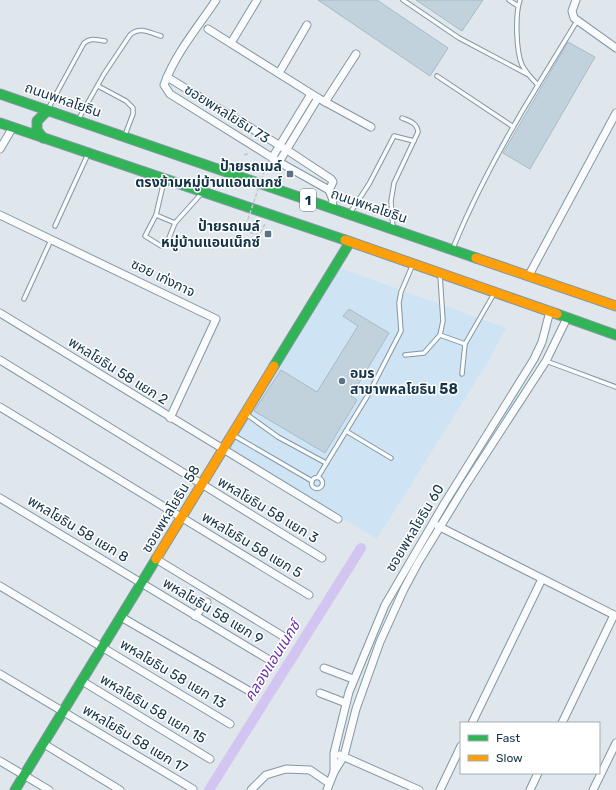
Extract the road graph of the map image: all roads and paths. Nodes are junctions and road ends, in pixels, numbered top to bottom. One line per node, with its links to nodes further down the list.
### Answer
1 (216, 0): 19 (street)
2 (257, 0): 13 (street)
3 (403, 0): 17 (lane)
4 (509, 0): 7 (lane)
5 (520, 0): 7 (lane)
6 (576, 0): 8 (street)
7 (518, 6): 17 (lane)
8 (577, 21): 14 (street); 20 (lane)
9 (307, 25): 16 (street)
10 (208, 29): 13 (street)
11 (161, 36): 21 (lane)
12 (105, 41): 26 (lane)
13 (231, 43): 16 (street)
14 (616, 48)
15 (356, 54): 25 (street)
16 (279, 73): 23 (street)
17 (528, 75): 20 (lane)
18 (438, 76): 31 (lane)
19 (167, 77): 37 (street); 41 (street, ซอยพหลโยธิน 73)
20 (538, 85): 31 (lane)
21 (98, 86): 29 (lane); 34 (lane)
22 (0, 94): 26 (main road, ถนนพหลโยธิน / 1)
23 (311, 94): 24 (street); 37 (street)
24 (318, 98): 25 (street); 39 (street)
25 (325, 102): 33 (street)
26 (48, 110): 29 (main road, ถนนพหลโยธิน / 1); 35 (main road)
27 (616, 113): 59 (street)
28 (402, 118): 36 (lane)
29 (78, 120): 34 (main road, ถนนพหลโยธิน / 1)
30 (0, 123): 32 (main road, 1)
31 (512, 126): 56 (lane)
32 (13, 127): 35 (main road, 1); 38 (street)
33 (371, 127)
34 (125, 136): 46 (main road, ถนนพหลโยธิน / 1)
35 (43, 138): 40 (main road, 1)
36 (414, 140): 47 (lane); 53 (lane)
37 (280, 145): 39 (street); 41 (street)
38 (0, 149)
39 (287, 150): 42 (street); 44 (street)
40 (88, 153): 43 (main road, 1); 52 (lane)
41 (271, 157): 42 (street, ซอยพหลโยธิน 73); 50 (path, bridge)
42 (279, 162): 44 (street, ซอยพหลโยธิน 73)
43 (165, 179): 45 (main road, 1); 49 (lane)
44 (329, 190): 46 (street)
45 (202, 193): 50 (main road, 1); 51 (lane)
46 (332, 208): 47 (main road, ถนนพหลโยธิน / 1)
47 (349, 213): 53 (main road, ถนนพหลโยธิน / 1)
48 (0, 215): 54 (street, ซอย เก่งกาจ)
49 (156, 215): 51 (lane); 51 (lane)
50 (269, 215): 55 (main road, 1)
51 (176, 223)
52 (55, 226)
53 (394, 229): 56 (main road, ถนนพหลโยธิน / 1)
54 (51, 239): 61 (lane); 76 (street, ซอย เก่งกาจ)
55 (350, 242): 57 (main road, 1); 75 (main road, ซอยพหลโยธิน 58)
56 (452, 249): 59 (main road, ถนนพหลโยธิน / 1)
57 (413, 263): 58 (main road, 1); 77 (lane)
58 (440, 272): 60 (main road, 1); 67 (lane)
59 (529, 275): 62 (main road, ถนนพหลโยธิน / 1)
60 (495, 291): 63 (main road, 1); 68 (lane)
61 (24, 299)
62 (614, 303)
63 (550, 311): 65 (main road, 1); 86 (street, ซอยพหลโยธิน 60)
64 (0, 313): 76 (street, พหลโยธิน 58 แยก 2)
65 (567, 318): 66 (main road, 1); 71 (street, ซอยพหลโยธิน 60)
66 (616, 335)
67 (440, 336): 68 (lane); 69 (lane)
68 (465, 344): 72 (lane)
69 (405, 355)
70 (0, 360): 84 (street, พหลโยธิน 58 แยก 3)
71 (546, 361): 73 (lane); 87 (street, ซอยพหลโยธิน 60)
72 (462, 374)
73 (616, 387)
74 (0, 407): 88 (street, พหลโยธิน 58 แยก 5)
75 (246, 413): 78 (main road, ซอยพหลโยธิน 58); 81 (lane)
76 (170, 418): 79 (street, พหลโยธิน 58 แยก 2)
77 (346, 431): 80 (lane); 81 (lane)
78 (232, 435): 79 (main road, ซอยพหลโยธิน 58); 83 (lane)
79 (223, 450): 84 (main road, ซอยพหลโยธิน 58); 89 (street, พหลโยธิน 58 แยก 2)
80 (391, 458)
81 (326, 463): 82 (lane)
82 (318, 477): 83 (lane); 83 (lane)
83 (312, 481)
84 (202, 485): 88 (main road, ซอยพหลโยธิน 58); 92 (street, พหลโยธิน 58 แยก 3)
85 (0, 498): 95 (street, พหลโยธิน 58 แยก 8)
86 (444, 504): 87 (street); 90 (street, ซอยพหลโยธิน 60)
87 (451, 508): 91 (street, ซอยพหลโยธิน 60)
88 (182, 518): 93 (main road, ซอยพหลโยธิน 58); 97 (street, พหลโยธิน 58 แยก 5)
89 (338, 519)
90 (432, 523): 91 (street); 107 (street, ซอยพหลโยธิน 60)
91 (440, 527): 94 (street); 120 (street, ซอยพหลโยธิน 60)
92 (322, 558)
93 (156, 559): 95 (main road, ซอยพหลโยธิน 58); 102 (street)
94 (542, 579): 99 (street); 113 (street)
95 (142, 583): 100 (main road, ซอยพหลโยธิน 58); 101 (street, พหลโยธิน 58 แยก 9)
96 (0, 586): 103 (street, พหลโยธิน 58 แยก 13)
97 (309, 595)
98 (207, 602): 101 (street)
99 (615, 615): 114 (street)
100 (121, 616): 103 (main road, ซอยพหลโยธิน 58); 109 (street)
101 (195, 616): 104 (street, พหลโยธิน 58 แยก 9)
102 (286, 638)
103 (102, 648): 108 (main road, ซอยพหลโยธิน 58); 115 (street, พหลโยธิน 58 แยก 13)
104 (271, 661)
105 (324, 668): 107 (street)
106 (0, 674): 112 (street, พหลโยธิน 58 แยก 17)
107 (353, 678): 111 (street, ซอยพหลโยธิน 60)
108 (82, 681): 112 (main road, ซอยพหลโยธิน 58); 121 (street, พหลโยธิน 58 แยก 15)
109 (251, 692)
110 (320, 693): 111 (street)
111 (346, 703): 119 (street, ซอยพหลโยธิน 60)
112 (63, 712): 117 (main road, ซอยพหลโยธิน 58); 127 (street, พหลโยธิน 58 แยก 17)
113 (472, 722)
114 (562, 722)
115 (230, 724)
116 (616, 743): 135 (street)
117 (44, 744): 125 (main road, ซอยพหลโยธิน 58); 130 (street)
118 (460, 748): 133 (street)
119 (334, 753): 120 (street); 123 (street, ซอยพหลโยธิน 60)
120 (344, 756): 123 (street, ซอยพหลโยธิน 60); 132 (street)
121 (210, 759)
122 (0, 761): 125 (street)
123 (334, 772): 126 (street, ซอยพหลโยธิน 60)
124 (538, 774): 134 (street)
125 (24, 775): 128 (main road, ซอยพหลโยธิน 58); 129 (street)
126 (328, 786): 131 (street)
127 (193, 789)
128 (15, 790)
129 (49, 790)
130 (120, 790)
131 (251, 790)
132 (418, 790)
133 (440, 790)
134 (530, 790)
135 (593, 790)

